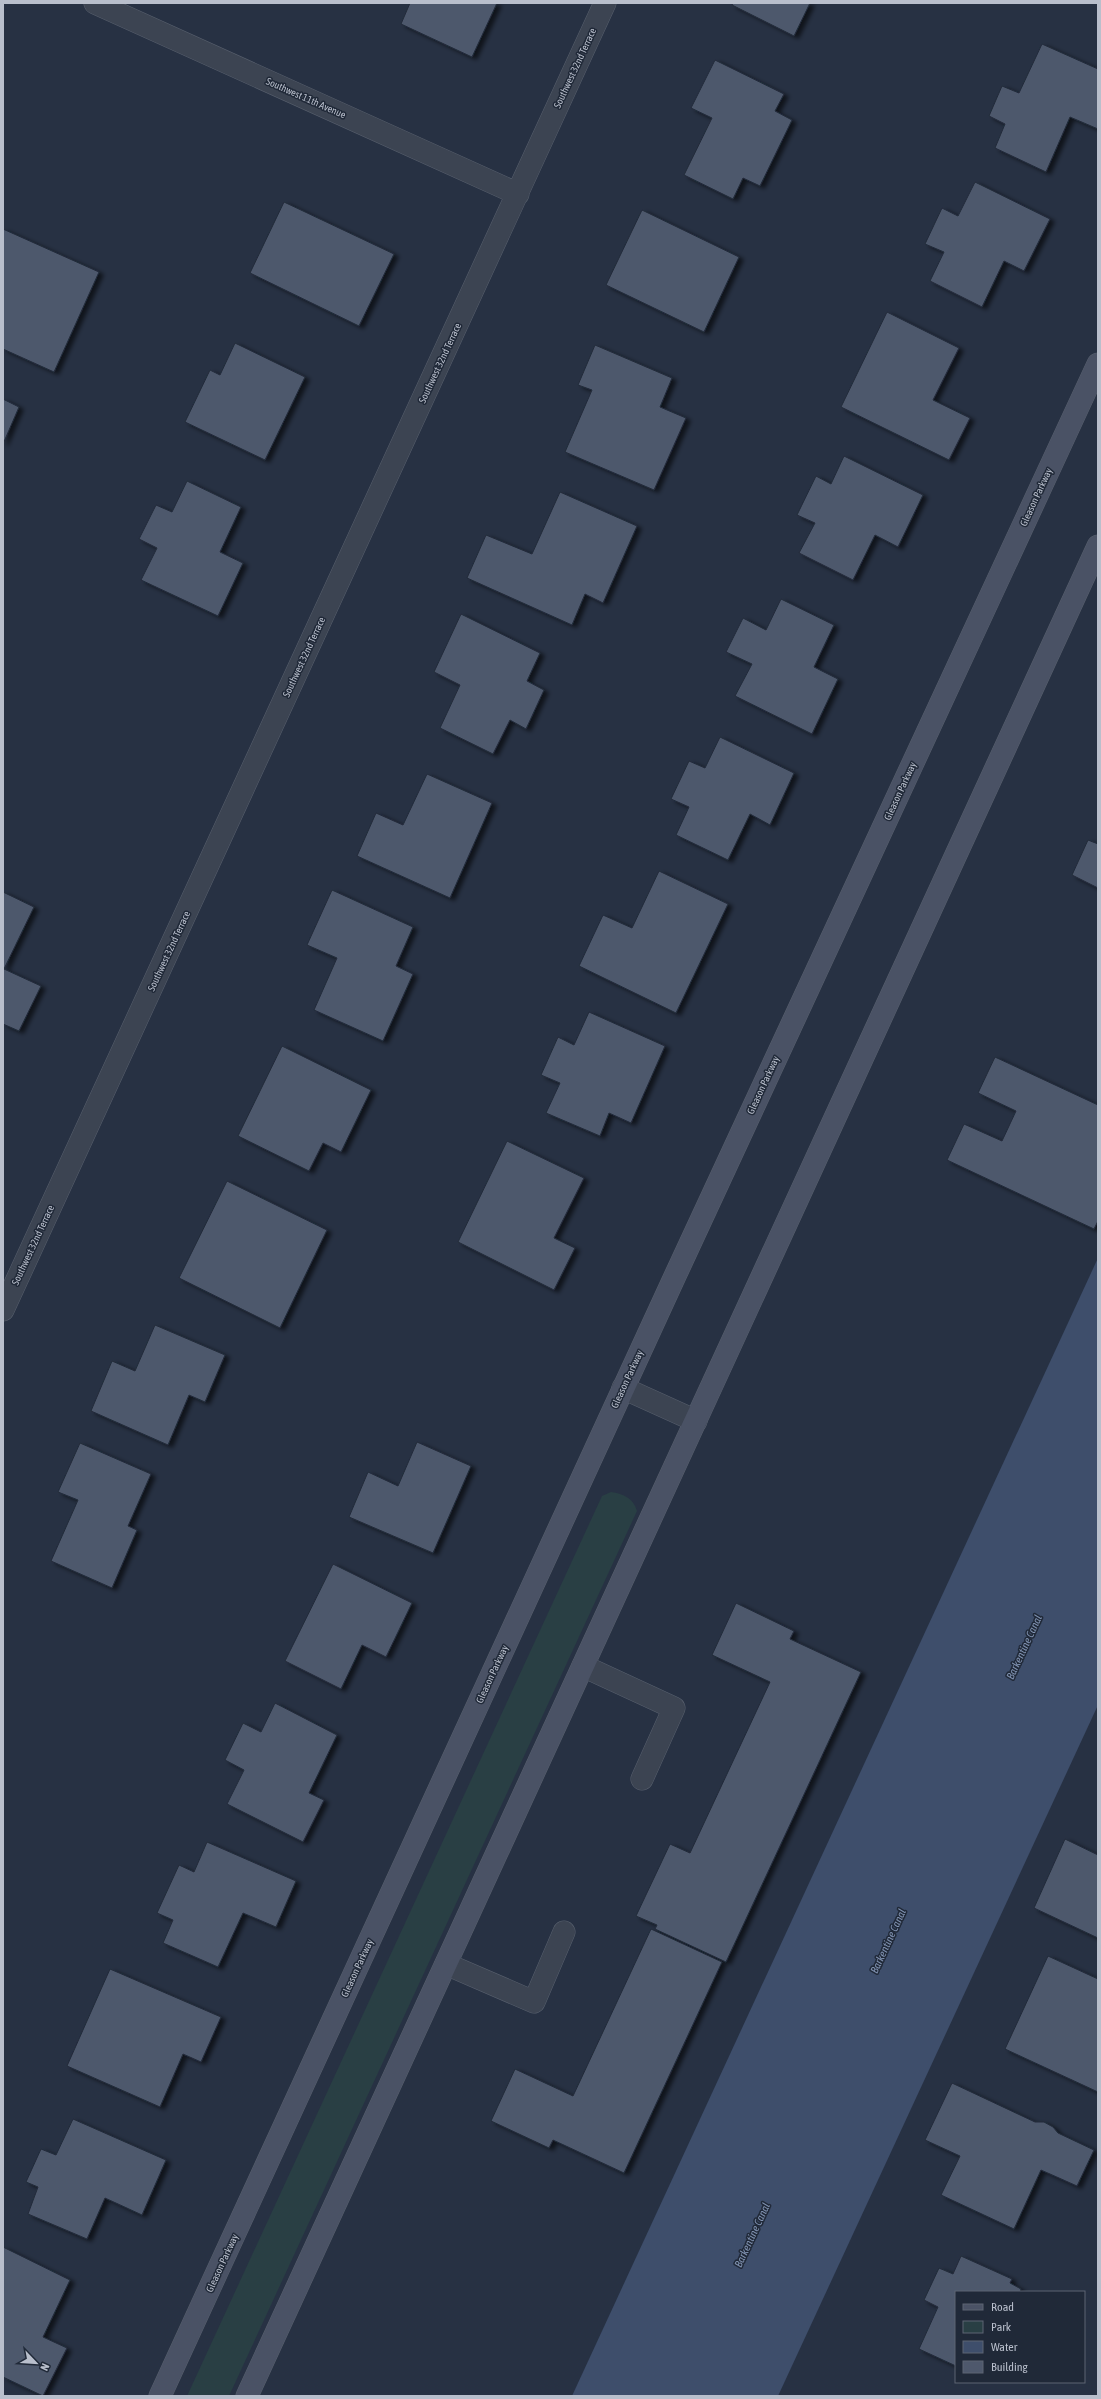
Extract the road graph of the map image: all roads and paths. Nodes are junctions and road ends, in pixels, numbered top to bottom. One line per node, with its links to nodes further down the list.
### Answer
1 (95, 3): 3 (street, Southwest 11th Avenue)
2 (605, 3): 3 (street, Southwest 32nd Terrace)
3 (518, 194): 6 (street, Southwest 32nd Terrace)
4 (1098, 364): 7 (main road, Gleason Parkway)
5 (1098, 546): 8 (main road)
6 (3, 1310)
7 (624, 1388): 8 (street); 13 (main road, Gleason Parkway)
8 (696, 1421): 9 (main road)
9 (583, 1666): 10 (street); 12 (main road)
10 (642, 1779)
11 (564, 1932): 12 (street)
12 (446, 1964): 14 (main road)
13 (160, 2396)
14 (247, 2396)

